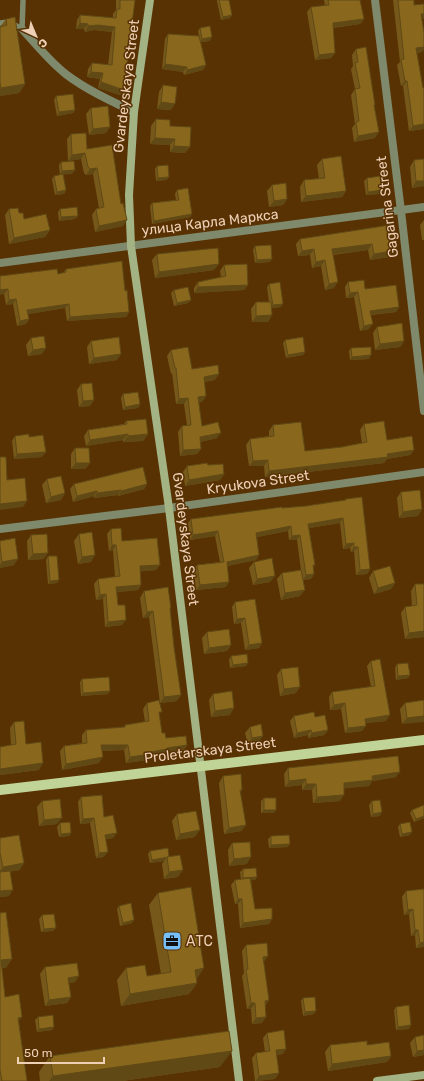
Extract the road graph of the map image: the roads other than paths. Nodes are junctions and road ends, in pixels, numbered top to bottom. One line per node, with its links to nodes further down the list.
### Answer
1 (150, 0): 6 (street, Gvardeyskaya Street)
2 (374, 0): 8 (street, Gagarina Street)
3 (23, 1): 5 (lane)
4 (0, 23): 5 (lane)
5 (22, 29): 6 (street)
6 (134, 112): 9 (street, Gvardeyskaya Street)
7 (424, 207): 8 (street, улица Карла Маркса)
8 (401, 211): 9 (street, улица Карла Маркса); 11 (street, Gagarina Street)
9 (131, 246): 10 (street, улица Карла Маркса); 13 (street, Gvardeyskaya Street)
10 (0, 262)
11 (424, 411)
12 (424, 472): 13 (street, Kryukova Street)
13 (169, 508): 14 (street, Kryukova Street); 16 (street, Gvardeyskaya Street)
14 (0, 529)
15 (424, 740): 16 (main road, Proletarskaya Street)
16 (201, 765): 17 (main road, Proletarskaya Street); 19 (street, Gvardeyskaya Street)
17 (0, 790)
18 (424, 1074): 20 (street)
19 (240, 1081)
20 (377, 1081)

